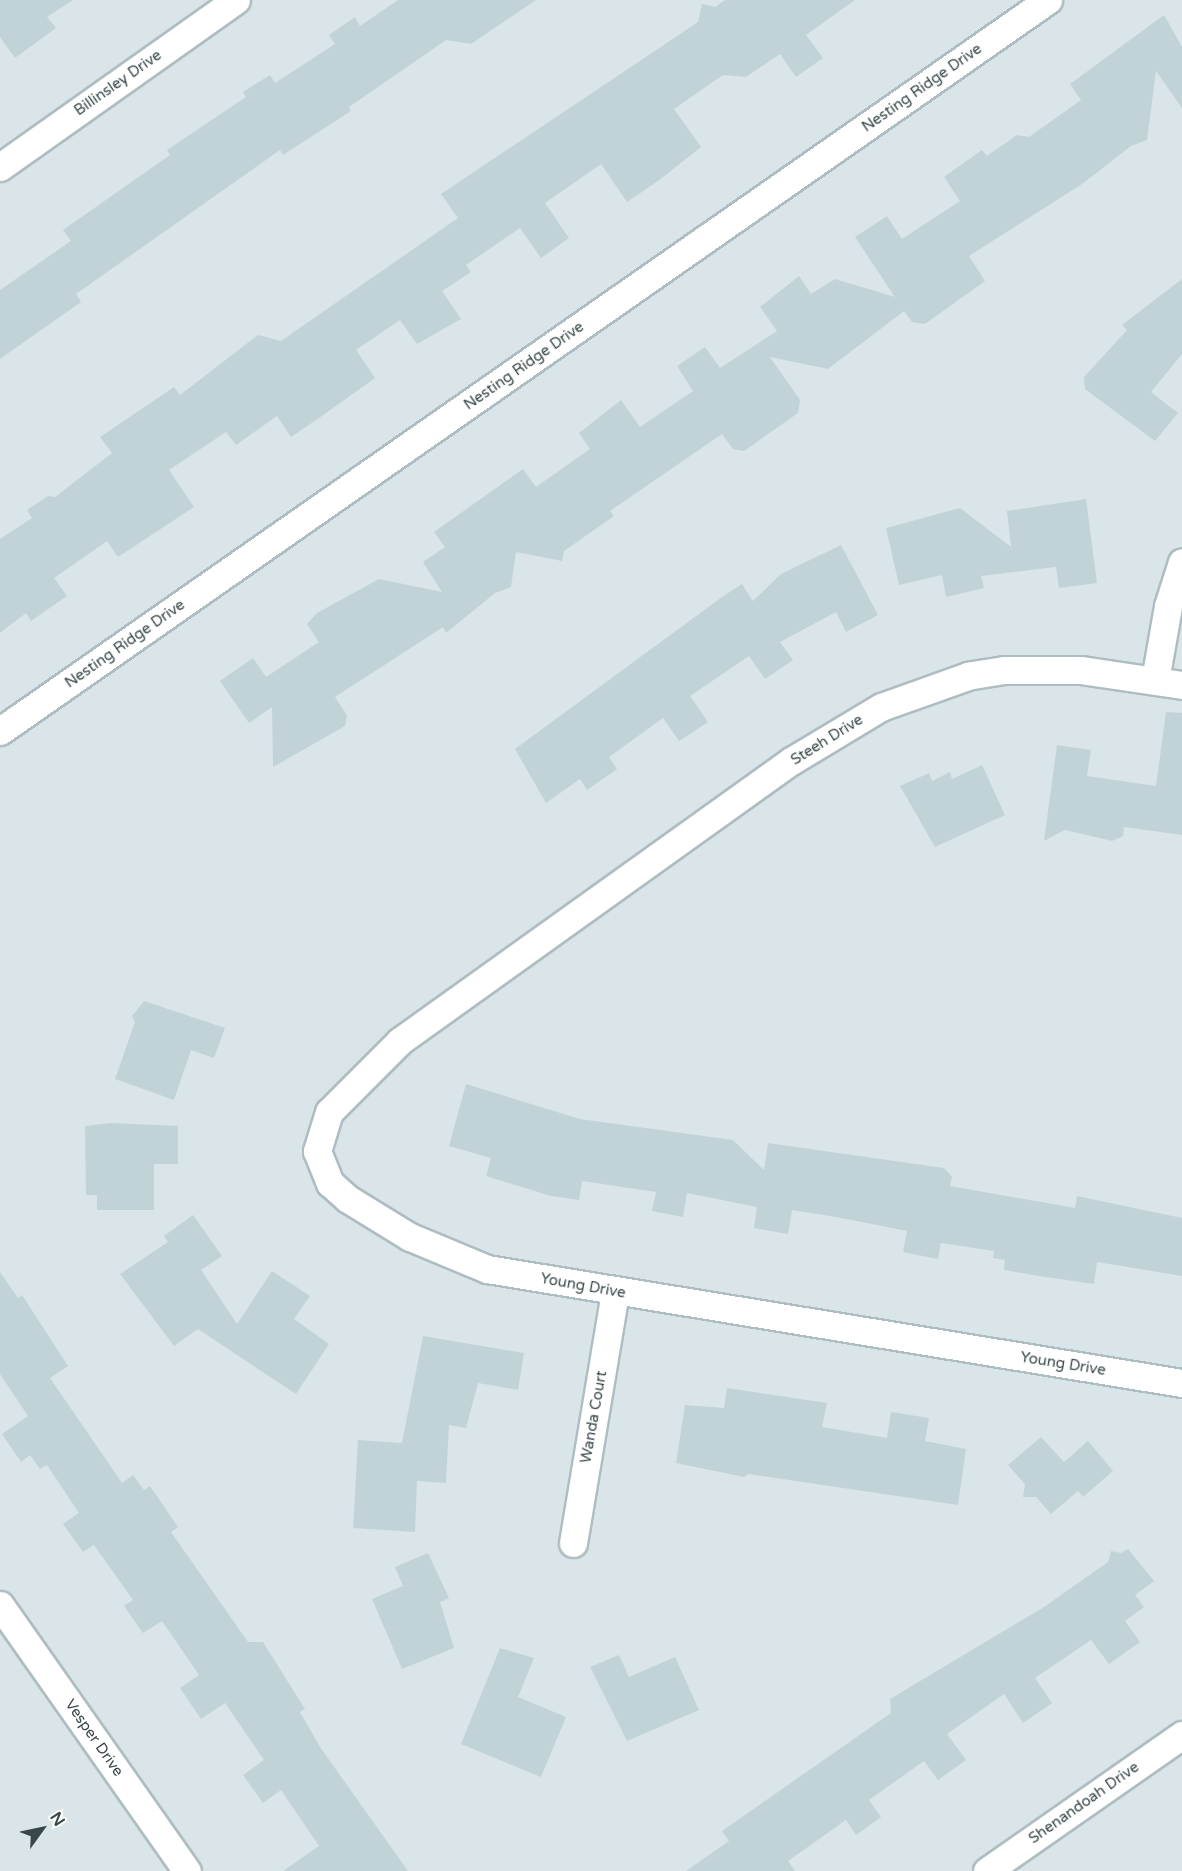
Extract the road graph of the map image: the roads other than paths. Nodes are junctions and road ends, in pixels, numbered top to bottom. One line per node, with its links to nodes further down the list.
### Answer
1 (236, 0): 3 (street, Billinsley Drive)
2 (1048, 0): 7 (street, Nesting Ridge Drive)
3 (0, 167)
4 (1182, 562): 5 (street)
5 (1155, 680): 6 (street, Steeh Drive); 8 (street, Steeh Drive)
6 (1182, 685)
7 (0, 731)
8 (521, 950): 9 (street, Young Drive)
9 (615, 1291): 10 (street, Young Drive); 11 (street, Wanda Court)
10 (1182, 1383)
11 (573, 1543)
12 (0, 1605): 14 (street, Vesper Drive)
13 (1182, 1735): 15 (street, Shenandoah Drive)
14 (187, 1871)
15 (987, 1871)

